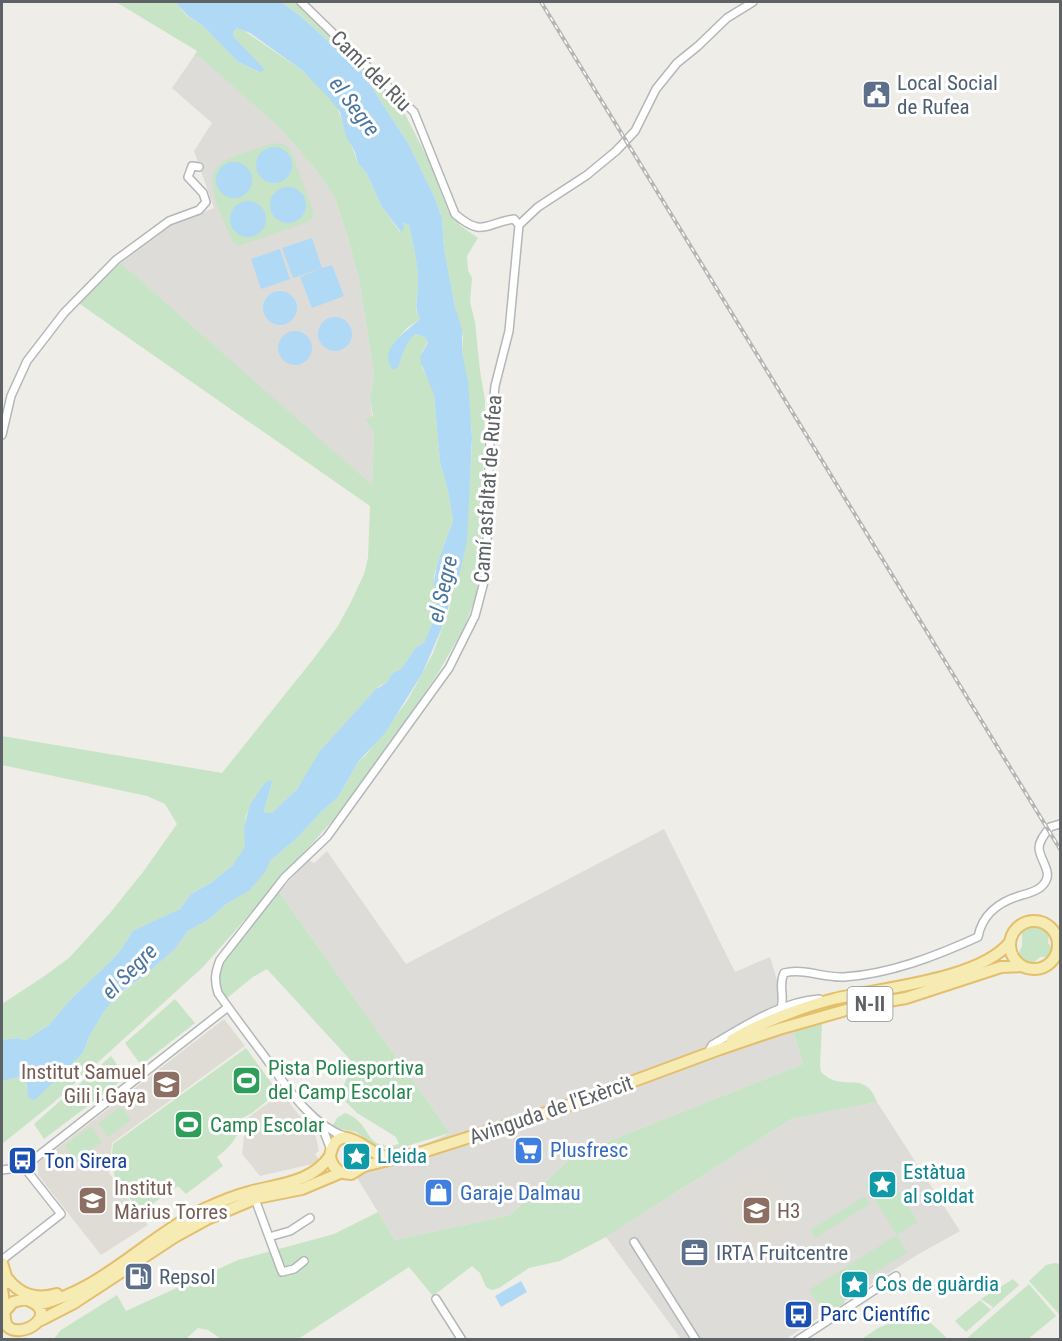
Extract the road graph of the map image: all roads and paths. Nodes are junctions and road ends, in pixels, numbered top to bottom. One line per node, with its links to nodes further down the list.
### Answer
1 (301, 2): 4 (street, Camí del Riu)
2 (753, 2): 4 (street)
3 (199, 167): 5 (street)
4 (519, 225): 15 (street, Camí asfaltat de Rufea)
5 (2, 435)
6 (1060, 824): 12 (street)
7 (1046, 924): 8 (main road, N-II); 9 (main road, N-II); 10 (main road, N-II)
8 (1060, 925)
9 (1010, 942): 11 (main road); 13 (main road, Avinguda de l'Exèrcit / N-II)
10 (1059, 944): 11 (main road, N-II)
11 (1022, 966): 17 (main road, Avinguda de l'Exèrcit / N-II)
12 (782, 992): 14 (street); 16 (street)
13 (833, 999): 14 (street); 17 (main road, Avinguda de l'Exèrcit / N-II)
14 (795, 1002): 16 (street)
15 (228, 1007): 19 (street); 25 (street)
16 (781, 1008): 18 (street)
17 (720, 1049): 18 (main road, Avinguda de l'Exèrcit / N-II)
18 (708, 1054): 23 (main road, Avinguda de l'Exèrcit / N-II)
19 (321, 1124): 20 (street); 22 (street)
20 (349, 1138): 21 (main road); 22 (main road)
21 (363, 1145): 23 (main road); 24 (main road)
22 (331, 1153): 27 (main road); 36 (main road)
23 (393, 1159): 24 (main road, Avinguda de l'Exèrcit / N-II)
24 (364, 1166): 27 (main road, N-II)
25 (24, 1167): 26 (street); 33 (street)
26 (3, 1171)
27 (340, 1173): 28 (main road, N-II)
28 (255, 1199): 30 (street); 40 (main road, N-II)
29 (310, 1218): 30 (street)
30 (269, 1237): 32 (street)
31 (634, 1242): 48 (street)
32 (304, 1261)
33 (2, 1262): 35 (main road)
34 (896, 1276): 49 (street)
35 (6, 1278): 36 (main road); 38 (main road)
36 (83, 1287): 41 (main road)
37 (2, 1290): 42 (main road)
38 (19, 1299): 41 (main road); 42 (main road)
39 (436, 1299): 47 (street)
40 (74, 1304): 43 (main road, N-II); 45 (main road, N-II)
41 (37, 1305): 43 (main road)
42 (5, 1311): 44 (main road)
43 (41, 1320): 46 (main road)
44 (8, 1331): 46 (main road)
45 (41, 1333)
46 (29, 1337)
47 (462, 1340)
48 (696, 1340)
49 (798, 1340)

